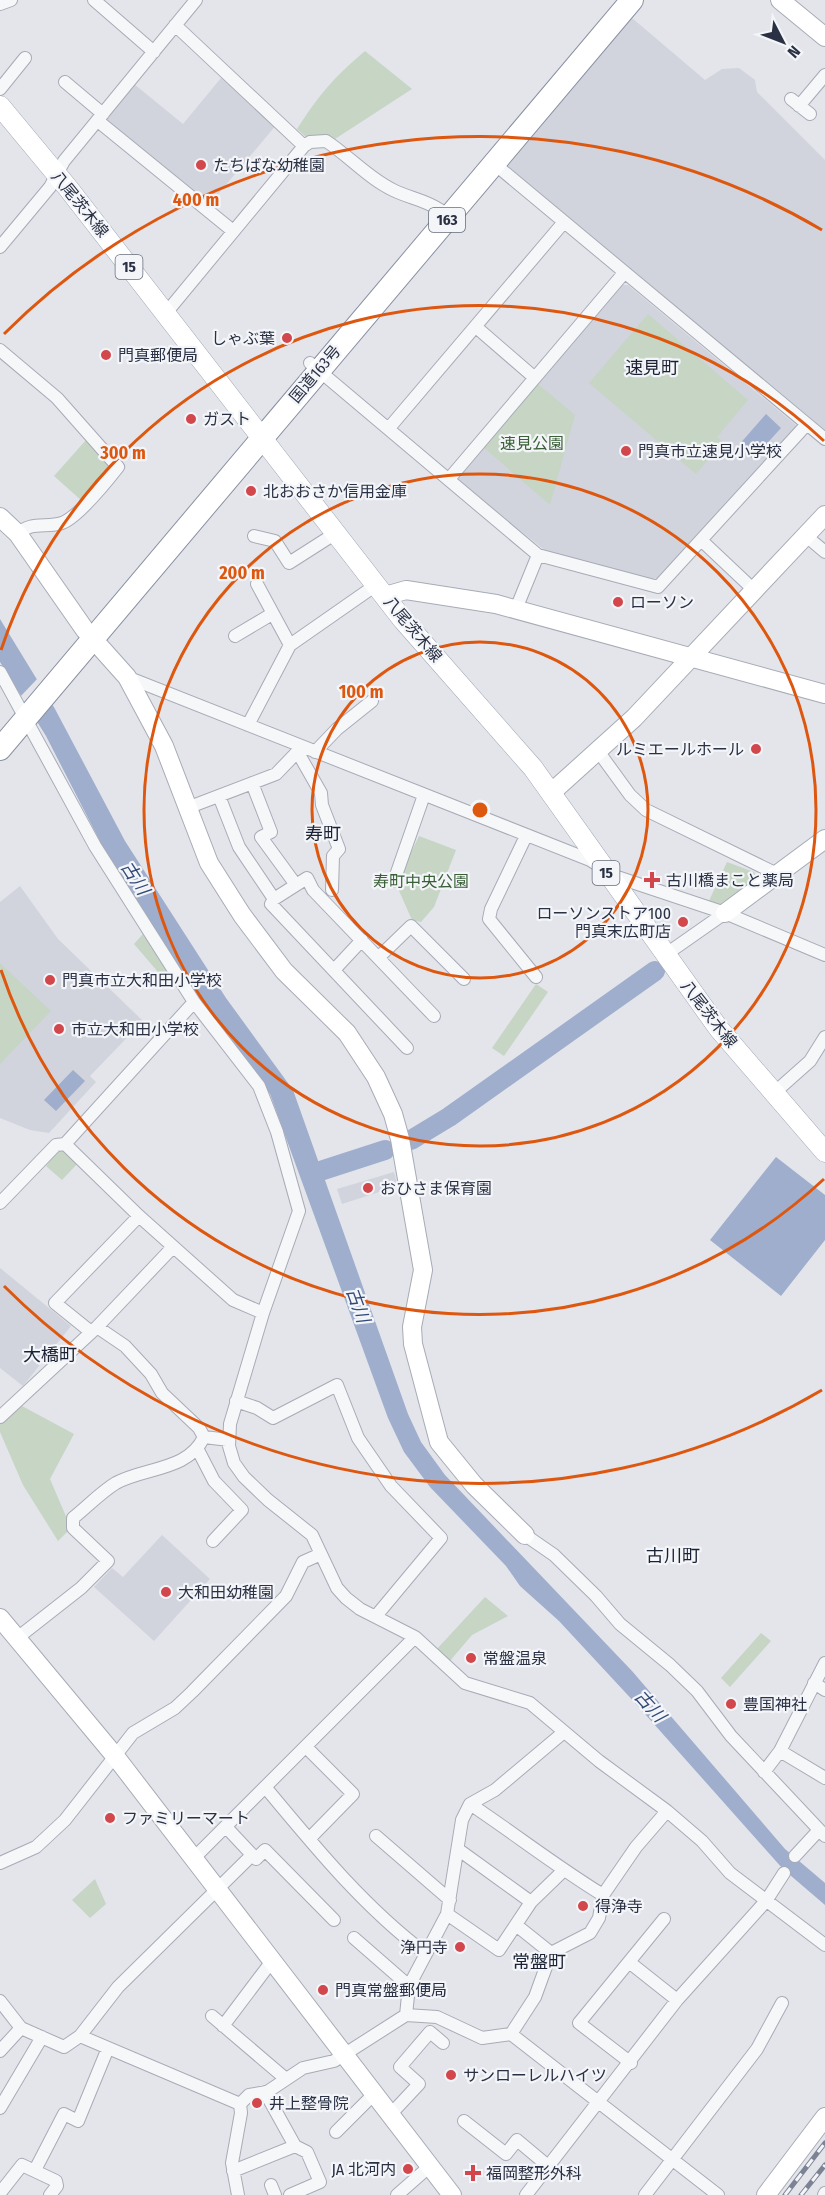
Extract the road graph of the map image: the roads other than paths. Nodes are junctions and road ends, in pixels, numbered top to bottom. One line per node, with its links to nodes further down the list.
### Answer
1 (11, 0): 7 (street)
2 (94, 0): 10 (street)
3 (618, 0): 19 (highway, 国道163号 / 163)
4 (632, 0): 19 (highway, 国道163号 / 163)
5 (780, 0): 9 (street)
6 (194, 1): 8 (street)
7 (0, 4)
8 (175, 26): 10 (street); 18 (street)
9 (825, 37)
10 (154, 52): 17 (street)
11 (25, 58): 14 (street)
12 (825, 75): 16 (street)
13 (65, 82): 17 (street)
14 (0, 89)
15 (0, 106): 20 (main road, 八尾茨木線 / 15)
16 (810, 114)
17 (101, 118): 20 (street); 23 (street)
18 (304, 146): 21 (street); 23 (street)
19 (490, 160): 21 (highway, 国道163号 / 163); 22 (street); 29 (highway, 国道163号 / 163)
20 (57, 175): 24 (street); 26 (main road, 八尾茨木線 / 15)
21 (440, 210): 29 (highway, 国道163号 / 163)
22 (564, 222): 25 (street); 27 (street)
23 (233, 231): 26 (street)
24 (0, 247)
25 (624, 273): 30 (street); 31 (street)
26 (166, 313): 33 (main road, 八尾茨木線 / 15)
27 (476, 327): 30 (street); 32 (street)
28 (0, 350): 39 (street)
29 (314, 367): 32 (street); 33 (highway, 国道163号 / 163)
30 (535, 378): 35 (street)
31 (807, 424): 34 (street); 42 (street)
32 (389, 428): 35 (street)
33 (258, 435): 38 (main road, 八尾茨木線 / 15); 51 (highway, 国道163号 / 163)
34 (825, 439)
35 (448, 479): 44 (street)
36 (825, 514): 41 (street)
37 (0, 517): 39 (street)
38 (336, 533): 40 (street); 46 (main road, 八尾茨木線 / 15)
39 (18, 534): 51 (street)
40 (254, 536)
41 (806, 536): 43 (street); 47 (street)
42 (701, 540): 44 (street); 47 (street)
43 (825, 552)
44 (538, 555): 48 (street)
45 (257, 584): 49 (street)
46 (381, 590): 48 (street); 52 (street); 66 (main road, 八尾茨木線 / 15)
47 (754, 590): 53 (street)
48 (516, 609): 53 (street)
49 (273, 614): 50 (street); 52 (street)
50 (235, 636)
51 (85, 640): 55 (street); 58 (highway, 国道163号 / 163)
52 (290, 645): 59 (street)
53 (691, 658): 56 (street); 63 (street)
54 (1, 677): 58 (street)
55 (128, 677): 59 (street); 69 (street)
56 (825, 694)
57 (372, 701): 64 (street)
58 (24, 711): 60 (highway, 国道163号 / 163); 61 (highway, 国道163号 / 163); 86 (street)
59 (248, 725): 62 (street)
60 (0, 729)
61 (0, 749)
62 (300, 749): 64 (street); 65 (street); 76 (street)
63 (598, 751): 66 (street); 73 (street)
64 (315, 752): 67 (street)
65 (252, 783): 68 (street); 75 (street)
66 (552, 792): 72 (main road, 八尾茨木線 / 15)
67 (424, 795): 70 (street); 74 (street)
68 (219, 796): 69 (street); 77 (street)
69 (187, 808): 103 (street)
70 (526, 836): 72 (street); 84 (street)
71 (825, 839): 73 (street)
72 (603, 868): 78 (street); 80 (main road, 八尾茨木線 / 15)
73 (777, 874): 78 (street)
74 (394, 881)
75 (296, 885): 77 (street); 79 (street)
76 (333, 890)
77 (274, 899): 83 (street)
78 (725, 913): 80 (street); 81 (street)
79 (362, 940): 82 (street); 83 (street)
80 (665, 955): 90 (main road, 八尾茨木線 / 15)
81 (825, 955)
82 (379, 957): 85 (street); 87 (street)
83 (334, 970): 89 (street)
84 (536, 977)
85 (464, 979)
86 (194, 1002): 91 (street); 96 (street)
87 (434, 1016)
88 (825, 1037): 90 (street)
89 (407, 1048)
90 (774, 1093): 92 (main road, 八尾茨木線 / 15)
91 (65, 1144): 93 (street); 94 (street)
92 (825, 1152)
93 (0, 1203)
94 (138, 1216): 95 (street); 97 (street)
95 (173, 1247): 96 (street); 97 (street)
96 (263, 1313): 98 (street)
97 (94, 1329): 99 (street); 100 (street)
98 (236, 1401): 101 (street); 106 (street)
99 (0, 1417)
100 (204, 1437): 101 (street); 102 (street)
101 (229, 1440): 105 (street)
102 (198, 1450): 104 (street); 109 (street)
103 (525, 1535): 116 (street)
104 (213, 1541)
105 (321, 1554): 106 (street); 115 (street)
106 (376, 1616): 108 (street)
107 (0, 1618): 109 (street)
108 (415, 1637): 112 (street); 113 (street)
109 (16, 1638): 115 (street)
110 (825, 1663): 111 (street)
111 (819, 1687): 114 (street)
112 (564, 1732): 119 (street); 120 (street)
113 (307, 1748): 118 (street); 124 (street)
114 (780, 1751): 116 (street); 117 (street)
115 (115, 1756): 128 (street); 129 (street)
116 (764, 1772): 122 (street)
117 (825, 1778)
118 (266, 1788): 121 (street); 124 (street)
119 (470, 1804): 125 (street); 130 (street)
120 (667, 1811): 133 (street); 135 (street)
121 (226, 1827): 126 (street); 128 (street)
122 (822, 1833): 127 (street)
123 (376, 1836): 134 (street)
124 (309, 1839): 143 (street)
125 (459, 1850): 134 (street); 136 (street)
126 (252, 1855): 132 (street); 139 (street)
127 (795, 1856)
128 (193, 1859): 132 (street)
129 (0, 1863)
130 (564, 1871): 133 (street); 136 (street)
131 (784, 1873): 135 (street)
132 (217, 1889): 145 (street); 156 (street)
133 (603, 1895): 144 (street)
134 (450, 1900): 137 (street)
135 (766, 1901): 142 (street); 148 (street)
136 (531, 1902): 140 (street)
137 (447, 1914): 140 (street); 143 (street)
138 (664, 1919): 146 (street)
139 (334, 1920)
140 (516, 1925): 144 (street)
141 (354, 1938): 147 (street)
142 (825, 1945)
143 (425, 1953): 147 (street)
144 (551, 1953): 155 (street)
145 (272, 1961): 153 (street); 161 (street)
146 (629, 1962): 148 (street); 162 (street)
147 (409, 1986): 151 (street)
148 (677, 2000): 162 (street)
149 (0, 2001): 154 (street)
150 (782, 2003): 174 (street)
151 (406, 2015): 155 (street); 161 (street)
152 (212, 2016): 153 (street)
153 (223, 2025): 163 (street)
154 (21, 2028): 157 (street); 160 (street)
155 (511, 2034): 166 (street)
156 (80, 2036): 157 (street); 159 (street)
157 (42, 2037): 168 (street)
158 (443, 2043): 169 (street)
159 (108, 2048): 167 (street); 177 (street)
160 (2, 2050)
161 (344, 2054): 163 (street); 165 (street)
162 (630, 2063): 166 (street)
163 (286, 2079): 164 (street)
164 (265, 2092): 167 (street); 173 (street)
165 (374, 2094): 169 (street); 172 (street)
166 (597, 2103): 174 (street); 176 (street)
167 (240, 2104): 178 (street)
168 (0, 2108)
169 (390, 2115): 175 (street)
170 (825, 2117): 188 (street)
171 (464, 2121): 176 (street)
172 (336, 2132)
173 (295, 2146): 178 (street); 182 (street)
174 (672, 2160): 186 (street); 187 (street)
175 (430, 2166): 183 (street); 184 (street)
176 (548, 2166): 185 (street)
177 (35, 2170): 179 (street); 180 (street)
178 (233, 2171): 181 (street)
179 (0, 2193)
180 (50, 2195)
181 (238, 2195)
182 (290, 2195)
183 (397, 2195)
184 (452, 2195)
185 (526, 2195)
186 (645, 2195)
187 (718, 2195)
188 (766, 2195)

